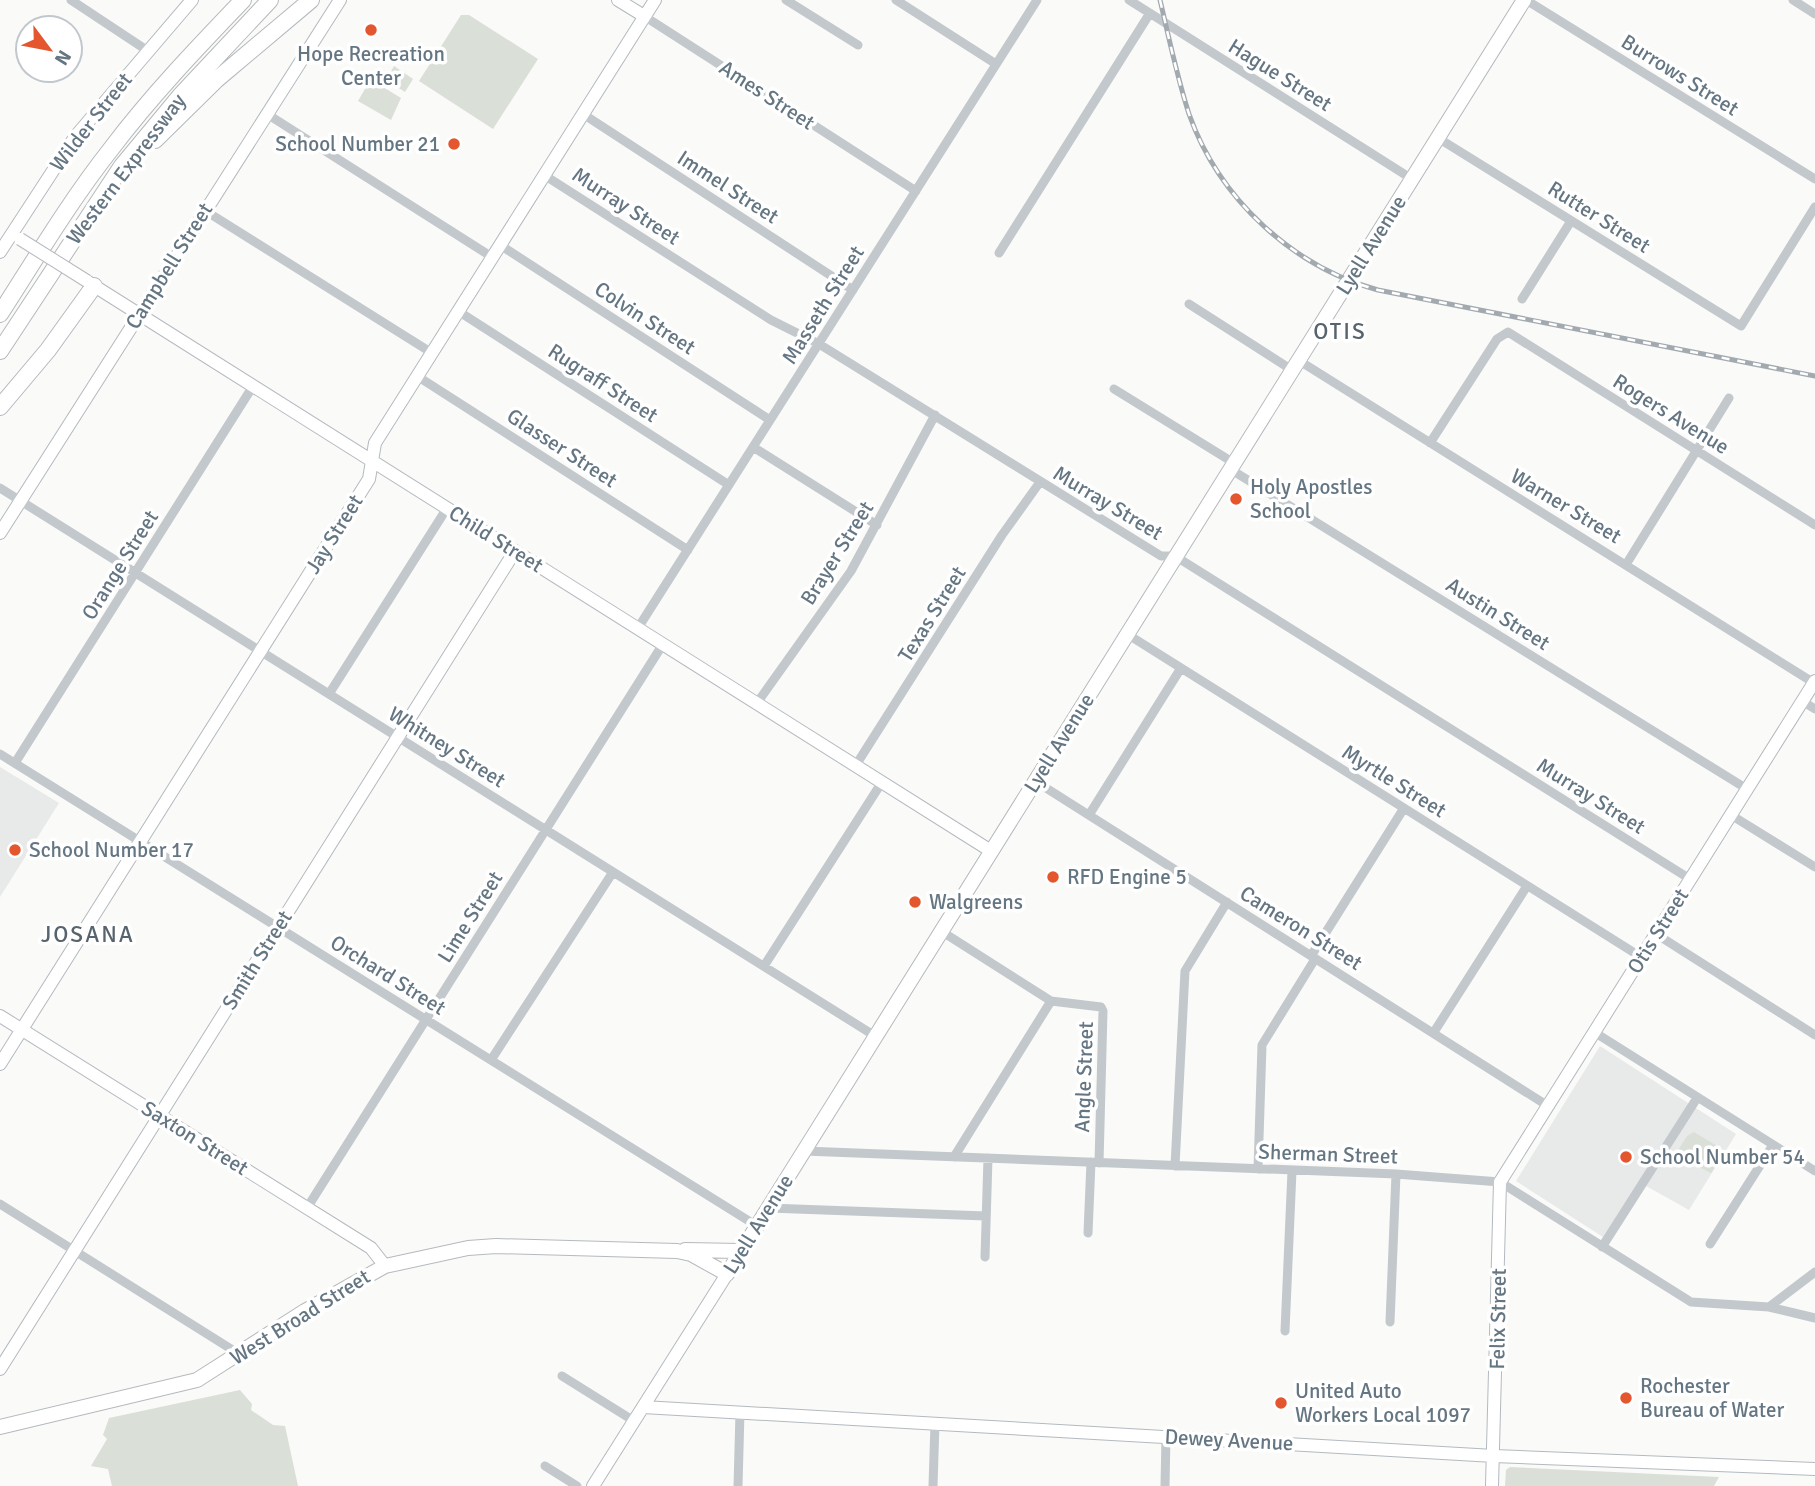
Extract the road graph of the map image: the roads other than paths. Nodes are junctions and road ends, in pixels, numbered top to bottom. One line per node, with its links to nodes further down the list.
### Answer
1 (71, 0): 20 (street)
2 (192, 0): 20 (street, Wilder Street)
3 (243, 0): 43 (highway, Western Expressway)
4 (270, 0): 29 (highway, Western Expressway)
5 (312, 0): 29 (highway)
6 (340, 0): 22 (street, Campbell Street)
7 (618, 0): 18 (street, Ames Street)
8 (655, 0): 18 (street, Jay Street)
9 (786, 0): 19 (street)
10 (895, 0): 21 (street)
11 (1037, 0): 21 (street, Masseth Street)
12 (1129, 0): 17 (street, Hague Street)
13 (1525, 0): 24 (main road, Lyell Avenue); 27 (street, Burrows Street)
14 (1793, 0): 16 (street)
15 (1814, 0): 16 (street)
16 (1812, 12)
17 (1150, 13): 26 (street, Hague Street); 36 (street)
18 (644, 16): 23 (street, Jay Street); 28 (street, Ames Street)
19 (858, 45)
20 (148, 51): 33 (street, Wilder Street)
21 (996, 64): 28 (street, Masseth Street)
22 (267, 114): 31 (street, Campbell Street); 37 (street)
23 (583, 114): 25 (street, Jay Street); 39 (street, Immel Street)
24 (1438, 138): 26 (main road, Lyell Avenue); 32 (street, Rutter Street)
25 (544, 175): 34 (street, Jay Street); 45 (street, Murray Street)
26 (1412, 179): 48 (main road, Lyell Avenue)
27 (1815, 179)
28 (916, 191): 39 (street, Masseth Street)
29 (96, 203): 46 (highway, Western Expressway)
30 (1815, 207): 32 (street, Rutter Street)
31 (204, 210): 44 (street, Campbell Street); 47 (street)
32 (1571, 221): 40 (street)
33 (11, 233): 35 (street, Wilder Street); 38 (street, Child Street, bridge)
34 (500, 245): 37 (street, Jay Street); 55 (street, Colvin Street)
35 (0, 252)
36 (999, 253)
37 (492, 257): 42 (street, Jay Street)
38 (90, 284): 44 (street, Child Street); 53 (highway)
39 (853, 290): 45 (street, Masseth Street)
40 (1522, 299)
41 (1189, 304): 48 (street, Warner Street)
42 (458, 312): 47 (street, Jay Street); 62 (street, Rugraff Street)
43 (0, 314)
44 (138, 314): 50 (street, Child Street); 64 (street, Campbell Street)
45 (819, 344): 54 (street, Murray Street); 55 (street, Masseth Street)
46 (0, 351)
47 (432, 353): 49 (street, Jay Street)
48 (1295, 365): 56 (street, Warner Street); 60 (main road, Lyell Avenue)
49 (417, 376): 59 (street, Jay Street); 69 (street, Glasser Street)
50 (253, 386): 59 (street, Child Street); 73 (street, Orange Street)
51 (1114, 389): 60 (street, Austin Street)
52 (1729, 398): 58 (street)
53 (0, 407)
54 (935, 415): 61 (street, Murray Street); 66 (street, Brayer Street)
55 (770, 421): 57 (street, Masseth Street)
56 (1430, 443): 58 (street, Rogers Avenue); 72 (street, Warner Street)
57 (754, 447): 62 (street, Masseth Street); 66 (street)
58 (1696, 451): 67 (street, Rogers Avenue); 72 (street)
59 (372, 461): 65 (street, Child Street); 77 (street, Jay Street)
60 (1232, 466): 71 (main road, Lyell Avenue); 90 (street, Austin Street)
61 (1040, 482): 71 (street, Murray Street); 87 (street, Texas Street)
62 (729, 485): 69 (street, Masseth Street)
63 (0, 488): 64 (street, Whitney Street)
64 (20, 501): 68 (street, Campbell Street); 73 (street, Whitney Street)
65 (447, 508): 70 (street, Child Street); 80 (street)
66 (877, 525): 82 (street, Brayer Street)
67 (1815, 525)
68 (0, 533)
69 (688, 550): 74 (street, Masseth Street)
70 (515, 551): 74 (street, Child Street); 84 (street, Smith Street)
71 (1175, 556): 75 (main road, Lyell Avenue); 99 (street, Murray Street)
72 (1627, 563): 79 (street, Warner Street)
73 (135, 573): 77 (street, Whitney Street); 86 (street, Orange Street)
74 (638, 628): 76 (street, Child Street)
75 (1127, 634): 78 (street, Myrtle Street); 88 (main road, Lyell Avenue)
76 (663, 644): 82 (street, Child Street); 94 (street, Lime Street)
77 (260, 651): 80 (street, Whitney Street); 95 (street, Jay Street)
78 (1181, 668): 91 (street, Myrtle Street); 92 (street)
79 (1814, 682): 81 (street, Otis Street)
80 (329, 694): 84 (street, Whitney Street)
81 (1802, 701): 83 (street); 90 (street, Otis Street)
82 (757, 703): 87 (street, Child Street)
83 (1815, 709)
84 (399, 738): 94 (street, Whitney Street); 102 (street, Smith Street)
85 (0, 754): 86 (street, Orchard Street)
86 (15, 764): 95 (street, Orchard Street)
87 (856, 765): 89 (street, Child Street)
88 (1035, 781): 92 (street, Cameron Street); 96 (main road, Lyell Avenue)
89 (881, 782): 96 (street, Child Street); 107 (street)
90 (1747, 789): 93 (street, Otis Street)
91 (1404, 808): 100 (street, Myrtle Street); 106 (street)
92 (1089, 815): 101 (street, Cameron Street)
93 (1731, 815): 97 (street); 99 (street, Otis Street)
94 (546, 830): 98 (street, Whitney Street); 110 (street, Lime Street)
95 (140, 841): 102 (street, Orchard Street); 111 (street, Jay Street)
96 (991, 851): 103 (main road, Lyell Avenue)
97 (1815, 867)
98 (612, 872): 107 (street, Whitney Street); 116 (street)
99 (1690, 879): 104 (street, Otis Street)
100 (1527, 886): 105 (street, Myrtle Street); 112 (street)
101 (1227, 902): 106 (street, Cameron Street); 126 (street)
102 (278, 927): 110 (street, Orchard Street); 120 (street, Smith Street)
103 (941, 931): 108 (street, Angle Street); 115 (main road, Lyell Avenue)
104 (1656, 934): 105 (street, Otis Street); 114 (street)
105 (1641, 957): 113 (street, Otis Street)
106 (1313, 958): 112 (street, Cameron Street); 127 (street)
107 (764, 967): 115 (street, Whitney Street)
108 (1051, 1001): 123 (street); 125 (street, Angle Street)
109 (0, 1016): 111 (street, Saxton Street)
110 (426, 1020): 116 (street, Orchard Street); 134 (street, Lime Street)
111 (22, 1030): 117 (street, Jay Street); 120 (street, Saxton Street)
112 (1434, 1032): 119 (street, Cameron Street)
113 (1594, 1032): 118 (street); 119 (street, Otis Street)
114 (1815, 1035)
115 (875, 1036): 122 (main road, Lyell Avenue)
116 (491, 1060): 136 (street, Orchard Street)
117 (0, 1064)
118 (1698, 1098): 121 (street); 139 (street)
119 (1548, 1106): 131 (street, Otis Street)
120 (159, 1116): 134 (street, Saxton Street); 140 (street, Smith Street)
121 (1773, 1145): 129 (street); 138 (street)
122 (804, 1151): 123 (street, Sherman Street); 133 (main road, Lyell Avenue)
123 (954, 1157): 124 (street, Sherman Street)
124 (988, 1158): 125 (street, Sherman Street); 135 (street)
125 (1095, 1162): 126 (street, Sherman Street); 137 (street)
126 (1175, 1166): 127 (street, Sherman Street)
127 (1258, 1169): 128 (street, Sherman Street)
128 (1292, 1171): 130 (street, Sherman Street); 150 (street)
129 (1815, 1171)
130 (1396, 1174): 131 (street, Sherman Street); 149 (street)
131 (1500, 1182): 139 (street, Sherman Street); 160 (street, Felix Street)
132 (0, 1204): 140 (street)
133 (769, 1208): 135 (street); 136 (main road, Lyell Avenue)
134 (307, 1209): 144 (street, Saxton Street)
135 (986, 1216): 143 (street)
136 (757, 1226): 142 (main road, Lyell Avenue)
137 (1088, 1233)
138 (1710, 1244)
139 (1602, 1247): 147 (street, Sherman Street)
140 (74, 1251): 151 (street); 152 (street, Smith Street)
141 (677, 1251): 142 (main road); 144 (main road, West Broad Street); 146 (main road, West Broad Street)
142 (741, 1251): 146 (main road, Lyell Avenue)
143 (985, 1257)
144 (385, 1266): 151 (main road, West Broad Street)
145 (1815, 1272): 147 (street)
146 (727, 1275): 154 (street, Lyell Avenue)
147 (1769, 1307): 148 (street, Sherman Street)
148 (1815, 1318)
149 (1390, 1322)
150 (1285, 1331)
151 (239, 1354): 158 (main road, West Broad Street)
152 (0, 1369)
153 (562, 1376): 156 (street)
154 (643, 1407): 155 (street, Dewey Avenue); 156 (street, Lyell Avenue)
155 (740, 1412): 157 (street, Dewey Avenue); 165 (street)
156 (634, 1421): 164 (street, Lyell Avenue)
157 (935, 1423): 159 (street, Dewey Avenue); 166 (street)
158 (0, 1427)
159 (1166, 1436): 160 (street, Dewey Avenue); 167 (street)
160 (1493, 1455): 162 (street, Dewey Avenue); 168 (street, Felix Street)
161 (545, 1466): 163 (street)
162 (1815, 1469)
163 (577, 1486)
164 (593, 1486)
165 (738, 1486)
166 (933, 1486)
167 (1165, 1486)
168 (1492, 1486)

